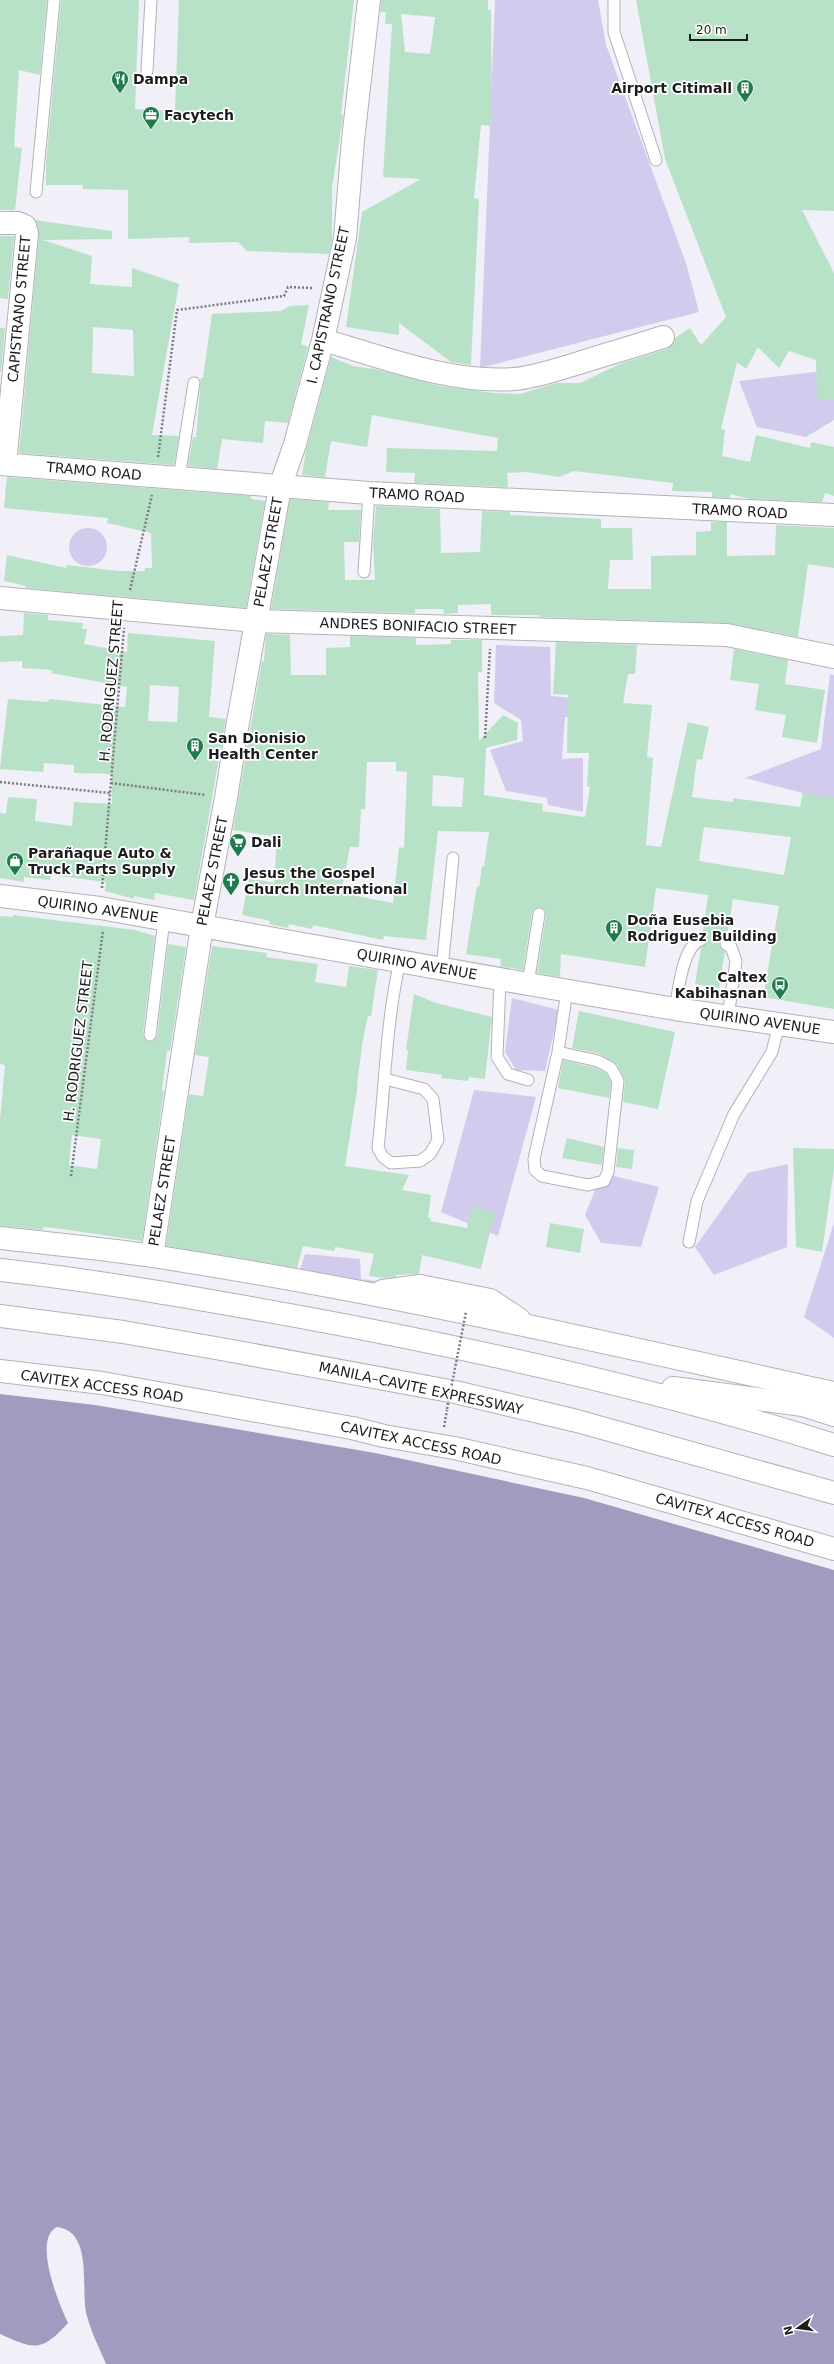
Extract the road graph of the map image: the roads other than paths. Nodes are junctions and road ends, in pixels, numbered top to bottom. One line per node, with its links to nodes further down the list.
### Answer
1 (54, 0): 7 (lane)
2 (151, 0): 5 (lane)
3 (369, 0): 10 (main road, I. CAPISTRANO STREET)
4 (614, 0): 6 (lane)
5 (147, 71)
6 (656, 160)
7 (36, 192)
8 (0, 223): 12 (main road, CAPISTRANO STREET)
9 (663, 337): 10 (main road)
10 (322, 340): 14 (main road, I. CAPISTRANO STREET)
11 (194, 383): 13 (lane)
12 (2, 464): 13 (main road, TRAMO ROAD)
13 (179, 478): 14 (main road, TRAMO ROAD)
14 (280, 487): 15 (main road, TRAMO ROAD); 19 (main road, PELAEZ STREET)
15 (369, 493): 16 (main road, TRAMO ROAD); 17 (lane)
16 (834, 515)
17 (364, 572)
18 (0, 598): 19 (main road, ANDRES BONIFACIO STREET)
19 (256, 621): 20 (main road, ANDRES BONIFACIO STREET); 25 (main road, PELAEZ STREET)
20 (834, 657)
21 (453, 858): 29 (lane)
22 (0, 896): 24 (main road, QUIRINO AVENUE)
23 (539, 914): 31 (lane)
24 (164, 919): 25 (main road, QUIRINO AVENUE); 37 (lane)
25 (202, 926): 28 (main road, QUIRINO AVENUE); 43 (main road, PELAEZ STREET)
26 (702, 939): 33 (lane)
27 (726, 944): 34 (lane)
28 (400, 961): 29 (main road, QUIRINO AVENUE); 39 (lane)
29 (442, 969): 30 (main road, QUIRINO AVENUE)
30 (500, 979): 31 (main road, QUIRINO AVENUE); 40 (lane)
31 (528, 984): 32 (main road, QUIRINO AVENUE)
32 (567, 990): 33 (main road, QUIRINO AVENUE); 38 (lane)
33 (675, 1009): 34 (main road, QUIRINO AVENUE)
34 (728, 1017): 35 (main road, QUIRINO AVENUE)
35 (779, 1024): 36 (main road, QUIRINO AVENUE); 42 (lane)
36 (834, 1032)
37 (150, 1034)
38 (558, 1052): 38 (lane)
39 (386, 1079): 39 (lane)
40 (528, 1080)
41 (0, 1238): 43 (main road)
42 (689, 1242)
43 (152, 1256): 48 (main road)
44 (0, 1270): 47 (main road)
45 (0, 1316): 51 (main road, MANILA–CAVITE EXPRESSWAY)
46 (0, 1371): 52 (main road, CAVITEX ACCESS ROAD)
47 (589, 1377): 49 (main road); 50 (main road)
48 (834, 1393)
49 (834, 1414)
50 (834, 1445)
51 (834, 1493)
52 (834, 1549)

